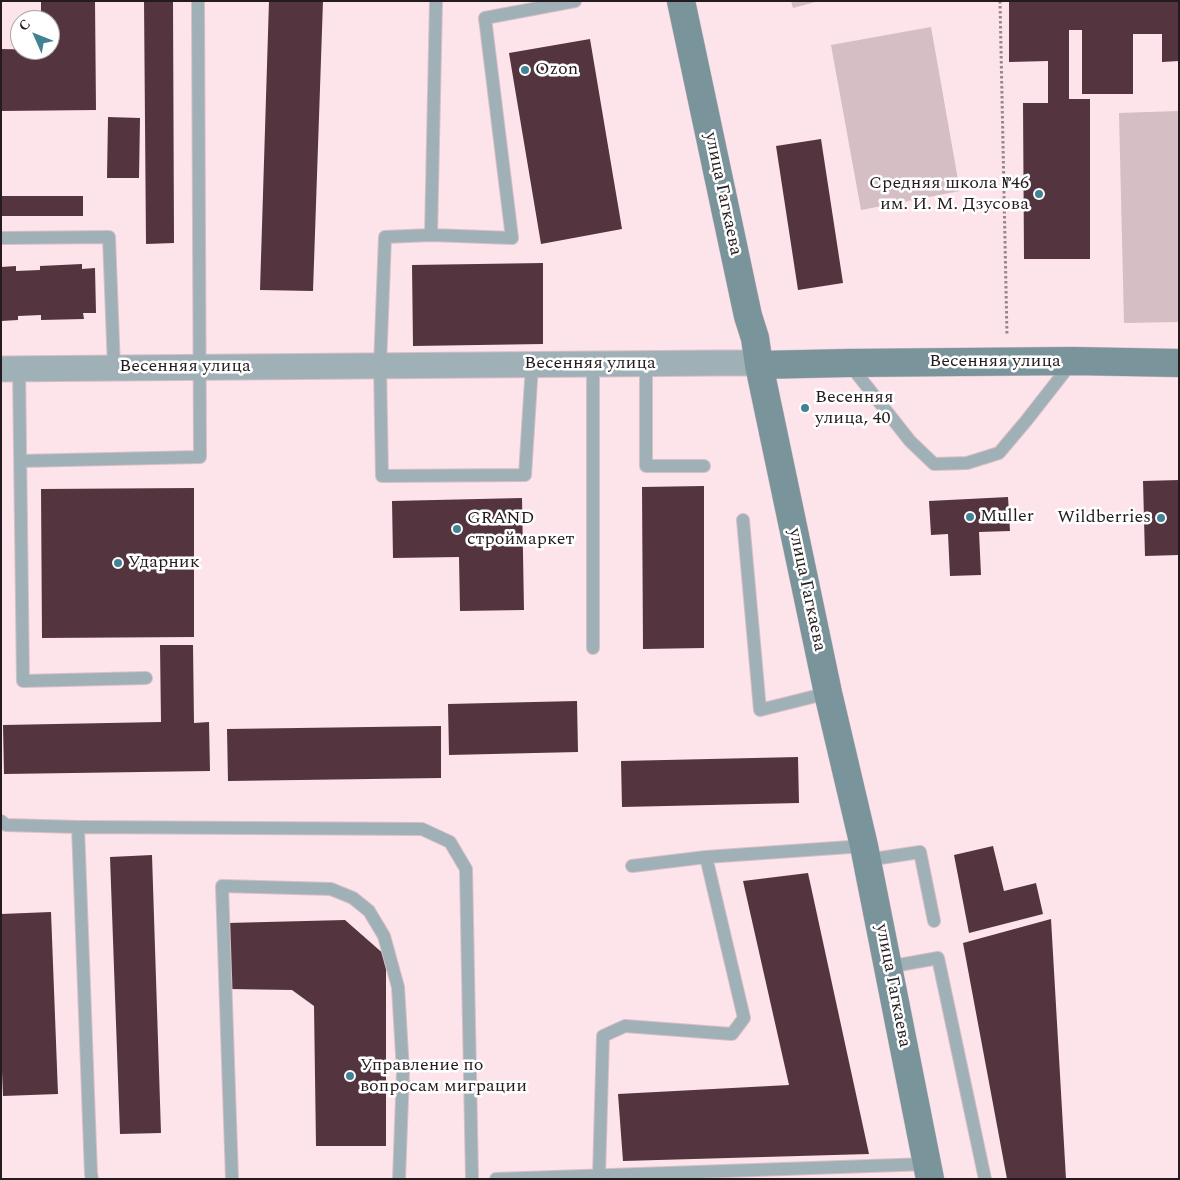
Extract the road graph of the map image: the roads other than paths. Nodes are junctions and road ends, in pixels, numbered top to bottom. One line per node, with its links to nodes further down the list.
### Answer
1 (198, 1): 16 (lane)
2 (436, 1): 5 (lane)
3 (575, 1): 5 (lane)
4 (681, 1): 13 (street, улица Гагкаева)
5 (431, 235): 14 (lane)
6 (1, 238): 15 (lane)
7 (1073, 361): 8 (street, Весенняя улица); 8 (lane); 9 (street, Весенняя улица)
8 (848, 363): 13 (street, Весенняя улица)
9 (1179, 363)
10 (593, 364): 11 (street, Весенняя улица); 12 (street, Весенняя улица); 21 (lane)
11 (646, 364): 13 (street, Весенняя улица); 19 (lane)
12 (532, 365): 14 (street, Весенняя улица); 14 (lane)
13 (759, 365): 23 (street, улица Гагкаева)
14 (380, 366): 16 (street, Весенняя улица)
15 (114, 368): 16 (street, Весенняя улица); 17 (street, Весенняя улица)
16 (199, 368): 18 (lane)
17 (10, 369): 18 (lane)
18 (21, 461): 22 (lane)
19 (704, 466)
20 (743, 520): 23 (lane)
21 (593, 648)
22 (146, 678)
23 (828, 693): 26 (street, улица Гагкаева)
24 (1, 821): 25 (lane)
25 (78, 827): 33 (lane); 36 (lane)
26 (865, 853): 27 (lane); 29 (lane); 30 (street, улица Гагкаева)
27 (706, 857): 28 (lane); 32 (lane)
28 (632, 866)
29 (934, 921)
30 (888, 967): 31 (street, улица Гагкаева); 38 (lane)
31 (929, 1172): 32 (lane)
32 (598, 1176): 37 (lane)
33 (92, 1179)
34 (232, 1179): 35 (lane)
35 (399, 1179)
36 (472, 1179)
37 (496, 1179)
38 (985, 1179)

